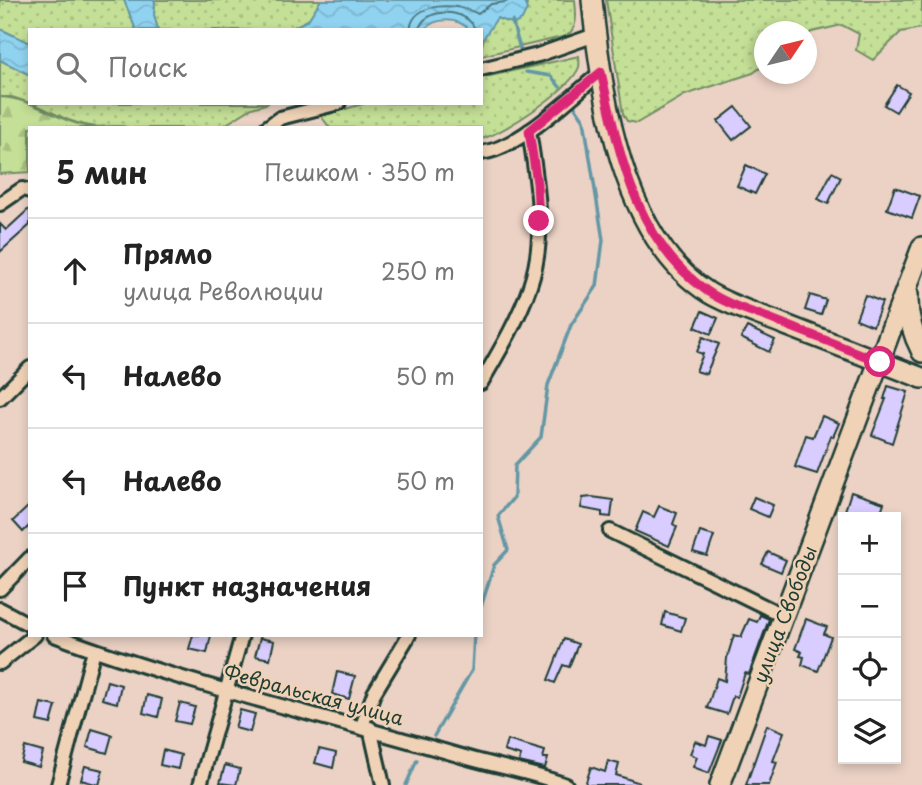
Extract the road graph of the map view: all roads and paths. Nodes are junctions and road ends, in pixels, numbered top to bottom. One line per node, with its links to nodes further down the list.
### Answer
1 (592, 0): 2 (main road)
2 (595, 34): 3 (street); 4 (main road)
3 (483, 69)
4 (601, 72): 7 (street); 14 (main road)
5 (331, 105): 6 (street)
6 (269, 126)
7 (529, 131): 8 (street); 17 (street)
8 (483, 153)
9 (28, 190): 10 (street)
10 (0, 204)
11 (922, 247): 12 (main road, улица Свободы)
12 (909, 286): 13 (main road); 14 (main road, улица Свободы)
13 (922, 352)
14 (880, 362): 16 (main road); 23 (main road, улица Свободы)
15 (28, 370): 18 (street)
16 (922, 378)
17 (483, 379)
18 (0, 398)
19 (610, 531): 23 (street)
20 (28, 560): 21 (street)
21 (0, 589)
22 (0, 609): 24 (street)
23 (784, 616): 37 (main road, улица Свободы)
24 (28, 624)
25 (32, 637): 30 (street)
26 (59, 637): 29 (street, Февральская улица)
27 (241, 637): 31 (street)
28 (408, 637): 32 (street)
29 (94, 650): 31 (street, Февральская улица); 33 (street)
30 (0, 663)
31 (226, 690): 32 (street, Февральская улица); 34 (street)
32 (366, 727): 35 (street); 36 (street, Февральская улица)
33 (58, 785)
34 (200, 785)
35 (383, 785)
36 (566, 785)
37 (720, 785)

